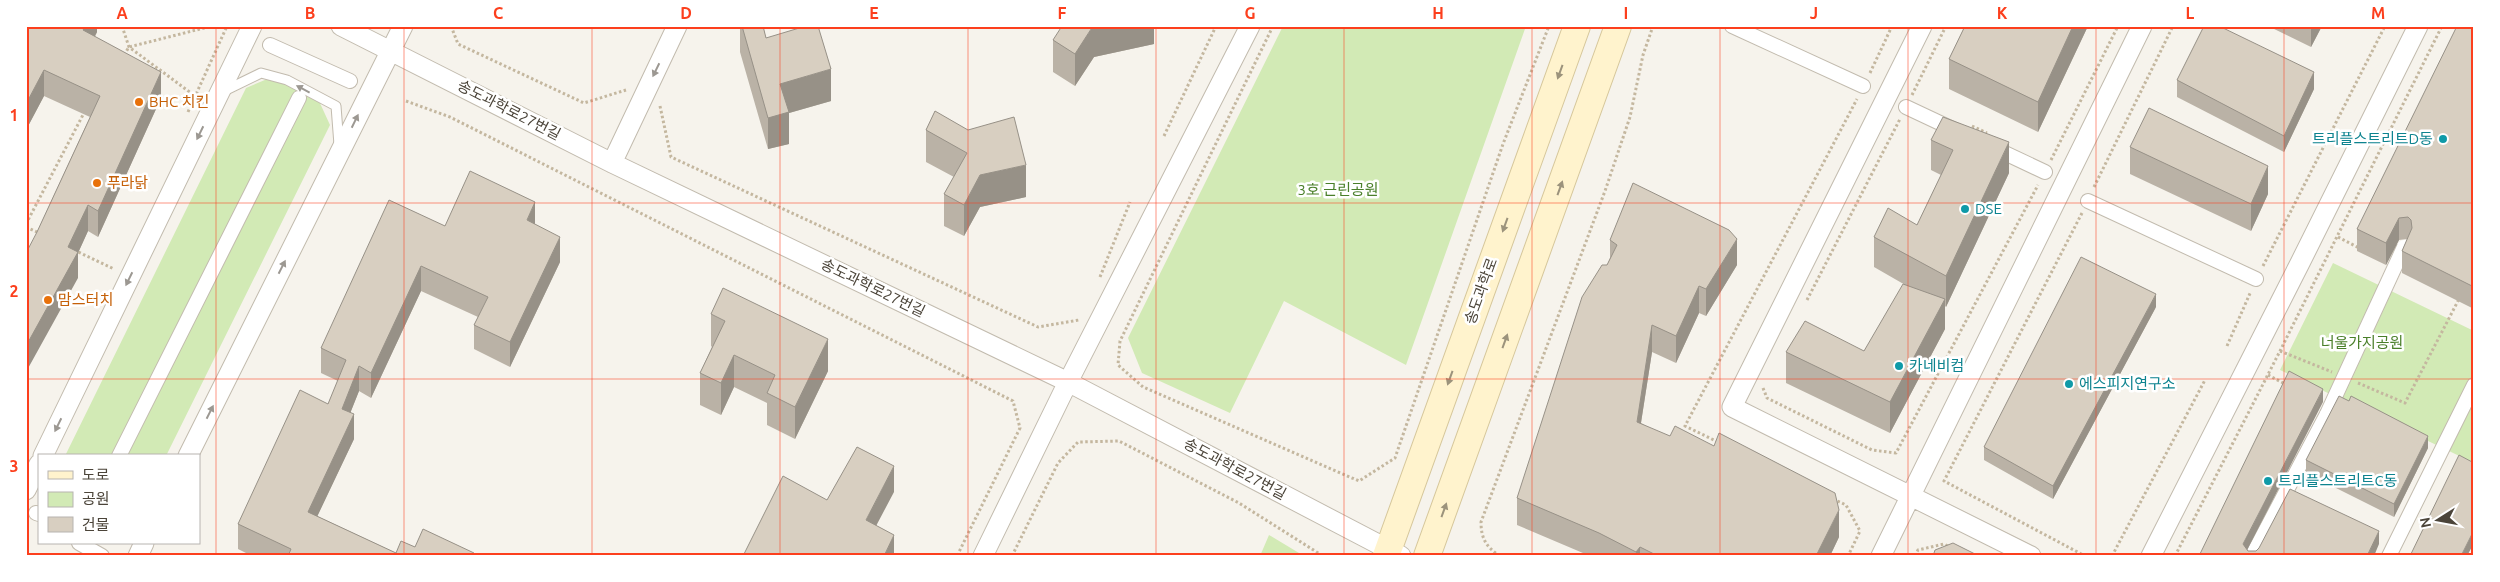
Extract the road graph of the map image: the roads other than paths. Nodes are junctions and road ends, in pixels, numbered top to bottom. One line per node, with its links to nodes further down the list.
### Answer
1 (252, 26): 16 (street)
2 (341, 26): 13 (street, 송도과학로27번길)
3 (403, 26): 13 (street)
4 (677, 26): 20 (street, one-way to 20)
5 (1250, 26): 25 (street)
6 (1577, 26): 35 (main road, 송도과학로, one-way to 35)
7 (1618, 26): 39 (main road, one-way to 7)
8 (1732, 26): 15 (street)
9 (1922, 26): 32 (street)
10 (2142, 26): 32 (street)
11 (2418, 26): 42 (street)
12 (270, 45): 14 (street)
13 (391, 50): 19 (street, one-way to 13); 20 (street, 송도과학로27번길)
14 (350, 81)
15 (1863, 86)
16 (219, 94): 19 (lane, one-way to 16); 27 (street, one-way to 27)
17 (299, 98): 28 (street)
18 (1912, 104): 21 (street)
19 (340, 153): 29 (street, one-way to 19)
20 (612, 162): 25 (street, 송도과학로27번길)
21 (2045, 164)
22 (2085, 207): 24 (street)
23 (2404, 247): 43 (street, bridge)
24 (2256, 278)
25 (1068, 382): 35 (street, 송도과학로27번길); 38 (street)
26 (2474, 385): 44 (street)
27 (44, 454)
28 (121, 454)
29 (189, 454)
30 (38, 466): 31 (street)
31 (26, 490)
32 (1910, 494): 40 (street); 41 (street)
33 (81, 544): 36 (street)
34 (144, 544): 37 (street)
35 (1392, 554)
36 (102, 556)
37 (138, 556)
38 (983, 556)
39 (1427, 556)
40 (1881, 556)
41 (2031, 556)
42 (2151, 556)
43 (2252, 556)
44 (2389, 556)

